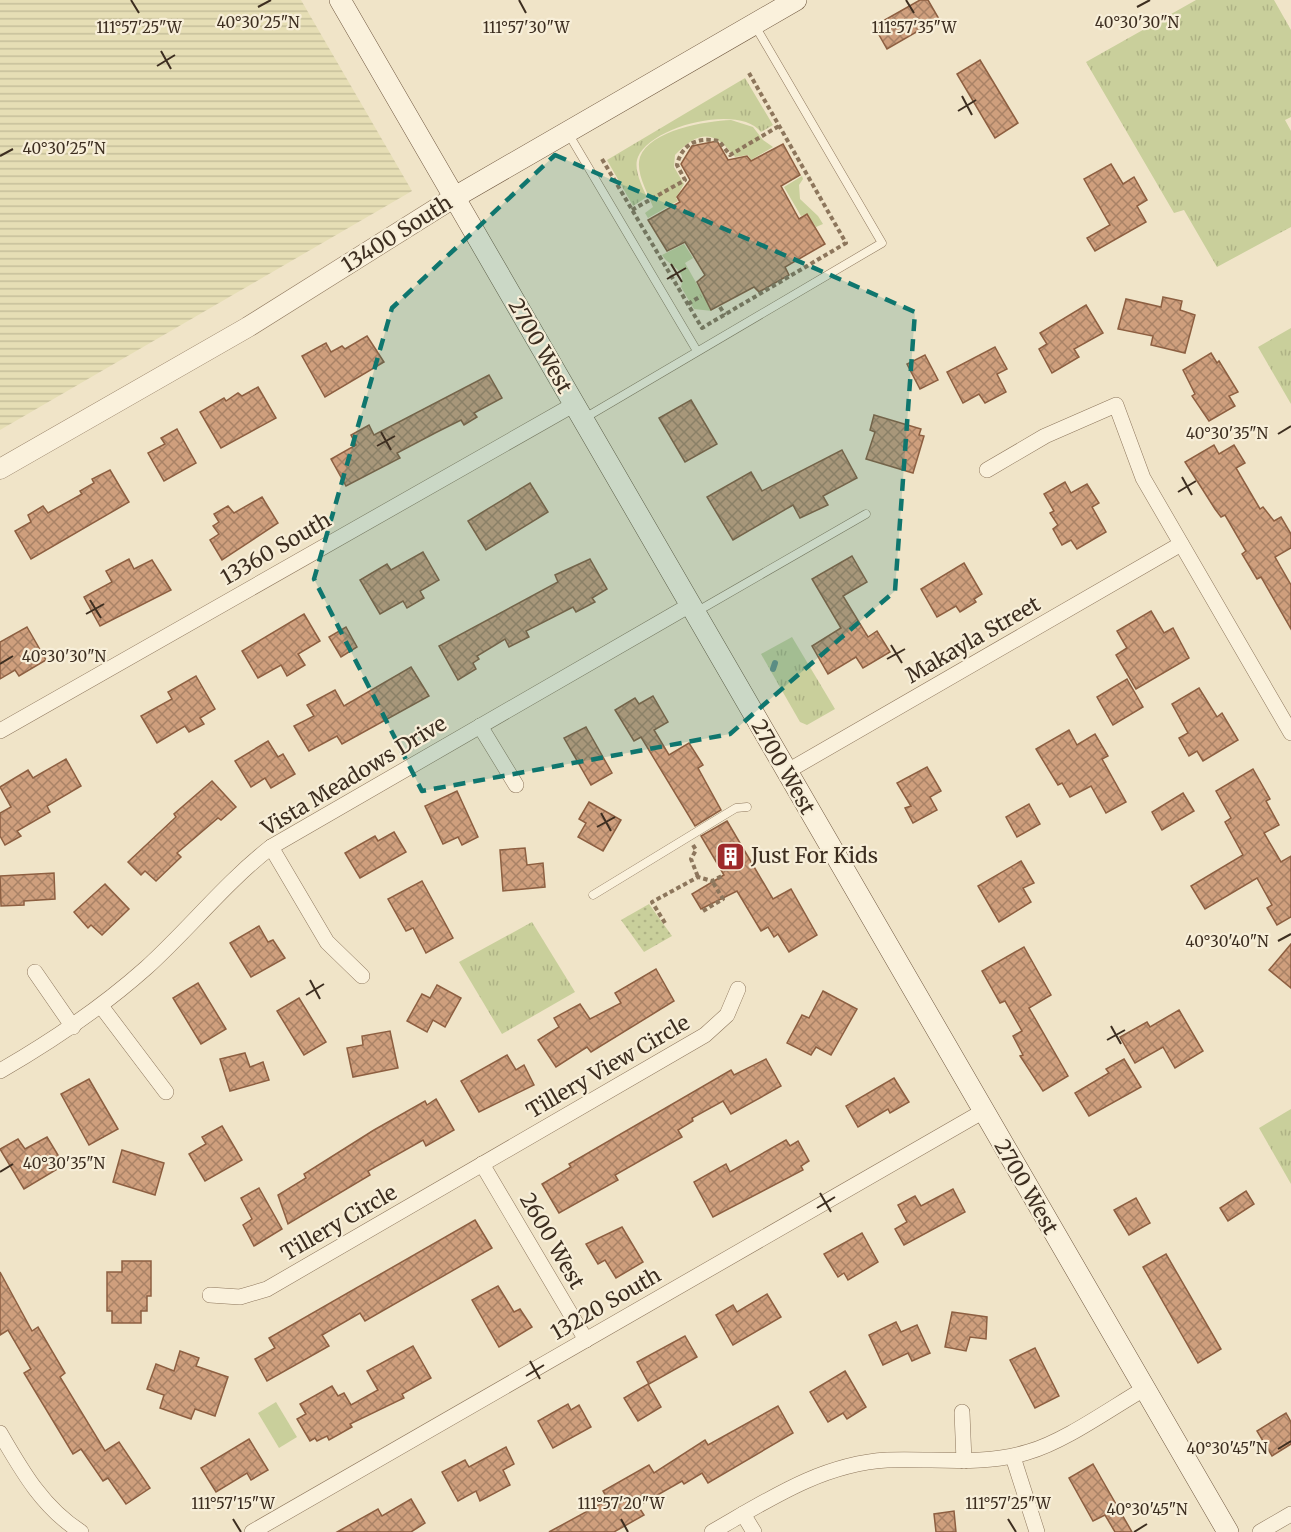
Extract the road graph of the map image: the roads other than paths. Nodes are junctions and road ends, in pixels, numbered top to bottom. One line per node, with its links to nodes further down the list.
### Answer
1 (340, 0): 5 (main road, 2700 West)
2 (796, 0): 3 (main road, 13400 South)
3 (754, 24): 4 (main road, 13400 South); 6 (lane)
4 (568, 132): 5 (main road, 13400 South); 6 (lane)
5 (455, 197): 7 (main road, 2700 West); 8 (street, 13400 South)
6 (697, 351): 7 (lane)
7 (578, 412): 12 (main road, 2700 West); 14 (street, 13360 South)
8 (0, 469)
9 (987, 470): 11 (street)
10 (866, 514): 12 (lane)
11 (1181, 544): 15 (street); 16 (street, Makayla Street)
12 (692, 609): 13 (street, Vista Meadows Drive); 16 (main road, 2700 West)
13 (480, 726): 17 (street); 19 (street, Vista Meadows Drive)
14 (0, 731)
15 (1291, 733)
16 (786, 772): 28 (main road, 2700 West)
17 (516, 785)
18 (747, 807): 20 (lane)
19 (271, 848): 22 (street); 24 (street, Vista Meadows Drive)
20 (593, 895)
21 (35, 972): 25 (street)
22 (362, 976)
23 (738, 989): 29 (street, Tillery View Circle)
24 (101, 1006): 25 (street, Vista Meadows Drive); 27 (street)
25 (73, 1027): 26 (street, Vista Meadows Drive)
26 (0, 1071)
27 (166, 1092)
28 (982, 1112): 31 (street, 13220 South); 32 (main road, 2700 West)
29 (482, 1164): 30 (street, Tillery Circle); 31 (street, 2600 West)
30 (210, 1295)
31 (586, 1340): 40 (street, 13220 South)
32 (1144, 1389): 35 (street); 44 (main road, 2700 West)
33 (962, 1412): 36 (street)
34 (0, 1433): 39 (street)
35 (1013, 1456): 36 (street); 43 (street)
36 (964, 1461): 37 (street)
37 (744, 1514): 41 (street); 42 (street)
38 (1291, 1514): 45 (street)
39 (81, 1532)
40 (252, 1532)
41 (712, 1532)
42 (754, 1532)
43 (1037, 1532)
44 (1228, 1532)
45 (1260, 1532)

